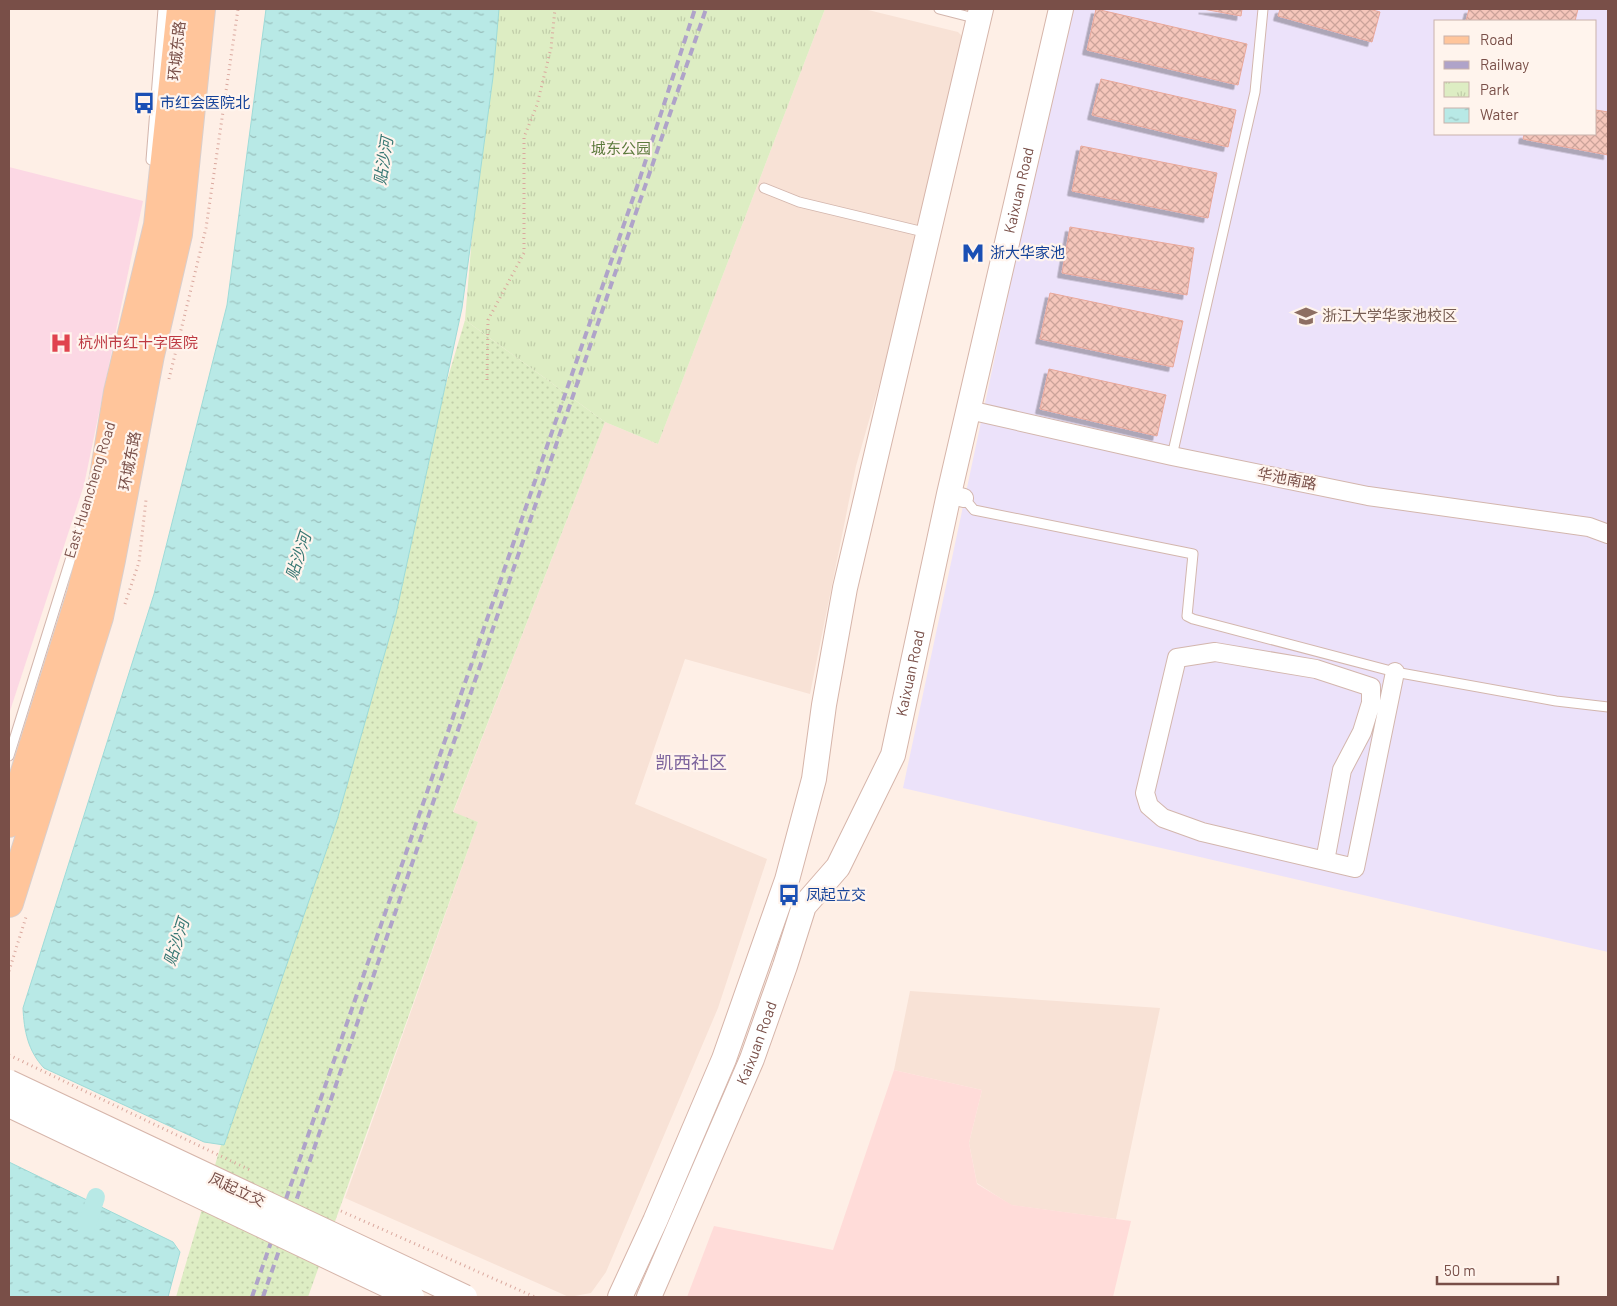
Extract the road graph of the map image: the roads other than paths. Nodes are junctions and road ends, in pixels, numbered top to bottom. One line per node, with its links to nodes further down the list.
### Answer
1 (163, 9): 8 (lane)
2 (181, 9): 13 (main road, 环城东路)
3 (201, 9): 17 (main road, 环城东路)
4 (940, 9): 7 (lane)
5 (1061, 9): 12 (main road, Kaixuan Road)
6 (1263, 9): 14 (lane)
7 (980, 14): 10 (main road)
8 (151, 166)
9 (764, 188): 10 (lane)
10 (928, 234): 28 (main road)
11 (134, 282): 13 (lane, East Huancheng Road)
12 (969, 410): 14 (street, 华池南路); 15 (main road, Kaixuan Road)
13 (111, 432): 17 (main road, 环城东路); 20 (lane, East Huancheng Road)
14 (1172, 456): 16 (street, 华池南路)
15 (957, 496): 18 (lane); 29 (main road, Kaixuan Road)
16 (1608, 534)
17 (101, 557): 21 (main road, 环城东路); 23 (main road, 环城东路)
18 (1395, 672): 19 (lane); 22 (street)
19 (1608, 707)
20 (9, 756)
21 (9, 823)
22 (1325, 861): 22 (street)
23 (9, 903)
24 (9, 1082): 27 (main road, 凤起立交, bridge)
25 (9, 1105): 26 (main road, 凤起立交, bridge)
26 (412, 1297)
27 (465, 1297)
28 (620, 1297)
29 (649, 1297)

